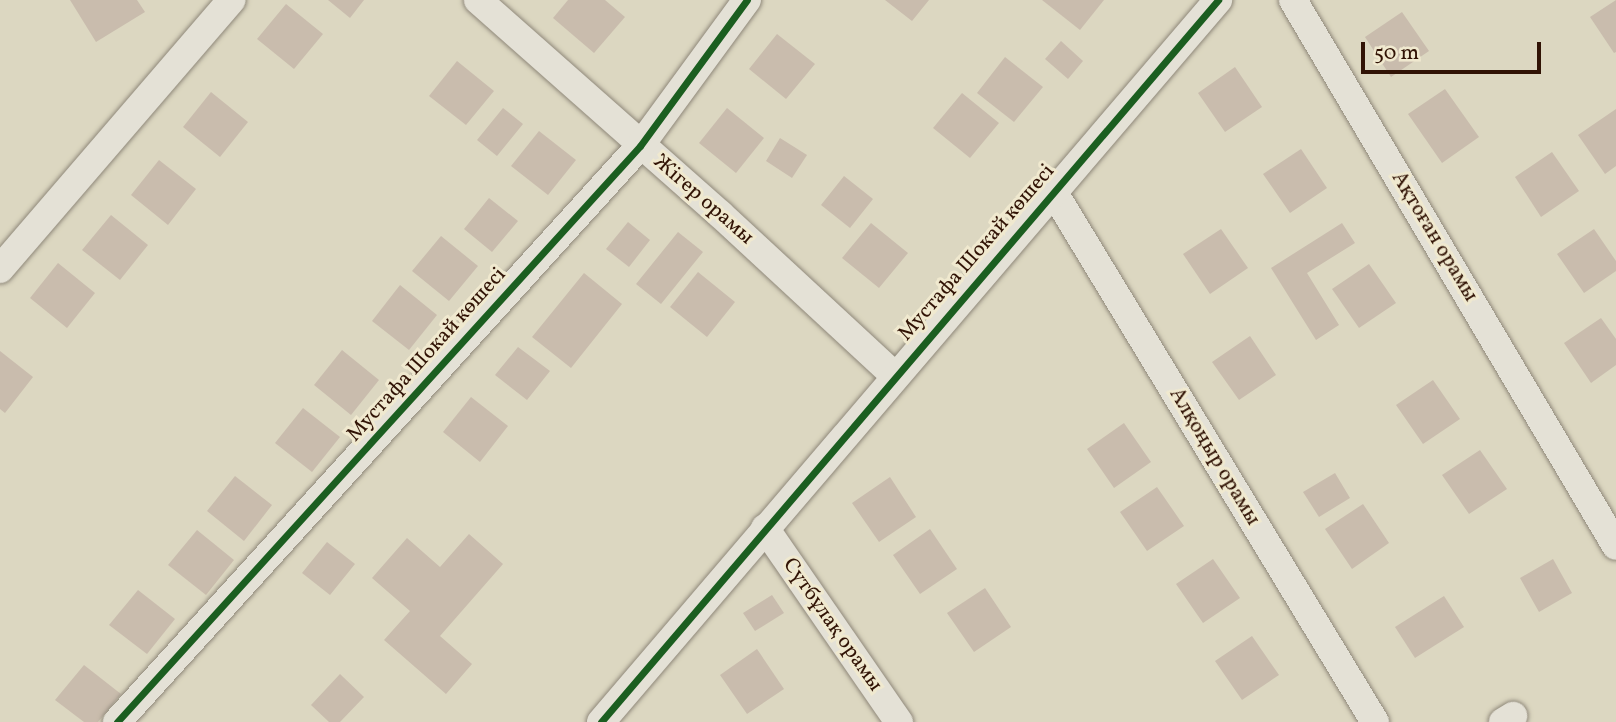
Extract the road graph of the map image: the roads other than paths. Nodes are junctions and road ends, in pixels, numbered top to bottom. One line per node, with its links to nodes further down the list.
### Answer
1 (231, 0): 8 (street)
2 (478, 0): 6 (street, Жігер орамы)
3 (747, 0): 6 (street, Мустафа Шокай көшесі)
4 (1218, 0): 7 (street, Мустафа Шокай көшесі)
5 (1293, 0): 11 (street, Ақтоған орамы)
6 (640, 146): 9 (street, Жігер орамы); 12 (street, Мустафа Шокай көшесі)
7 (1053, 191): 9 (street, Мустафа Шокай көшесі); 15 (street, Алқоңыр орамы)
8 (0, 269)
9 (894, 375): 10 (street, Мустафа Шокай көшесі)
10 (765, 528): 13 (street, Мустафа Шокай көшесі); 14 (street, Cүтбұлақ орамы)
11 (1616, 546)
12 (117, 722)
13 (601, 722)
14 (899, 722)
15 (1375, 722)

